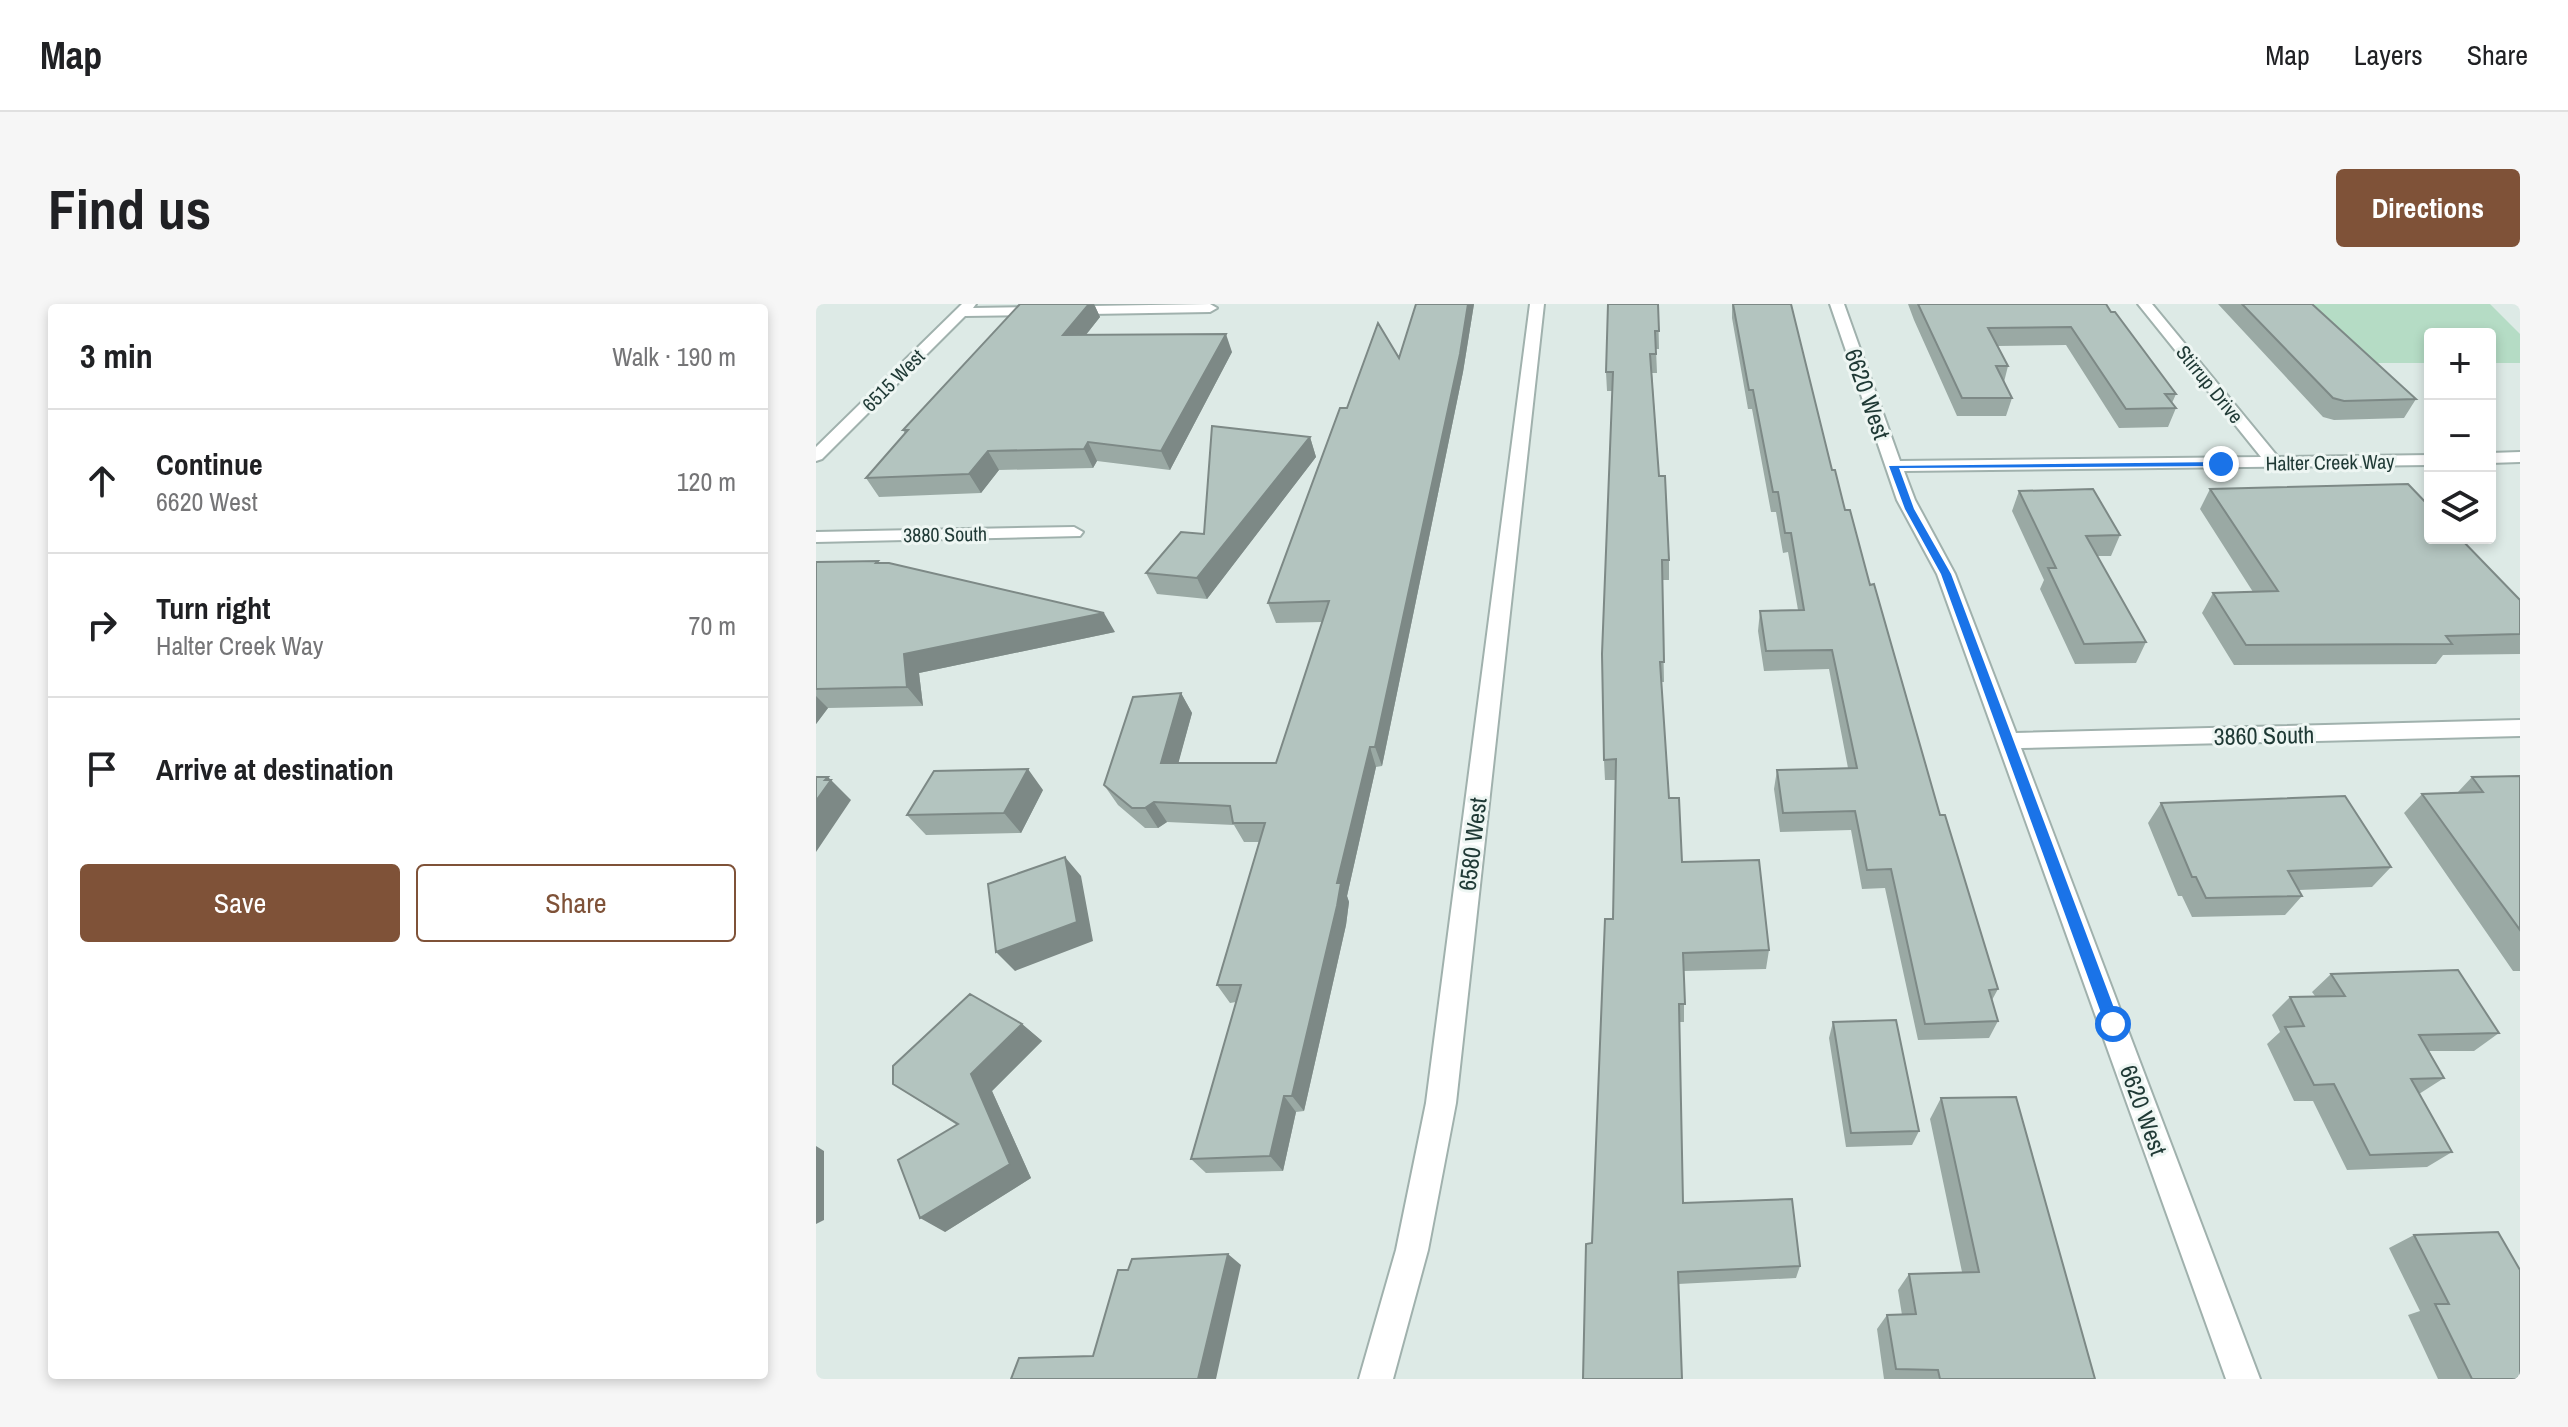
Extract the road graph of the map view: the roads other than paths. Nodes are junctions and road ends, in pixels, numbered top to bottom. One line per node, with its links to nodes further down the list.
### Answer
1 (1537, 304): 16 (street, 6580 West)
2 (1837, 304): 11 (street, 6620 West)
3 (2145, 304): 10 (street, Stirrup Drive)
4 (965, 308): 5 (street); 6 (street, 6515 West)
5 (1210, 308)
6 (816, 456)
7 (2520, 457): 8 (street)
8 (2496, 458)
9 (2424, 460): 10 (street, Halter Creek Way)
10 (2275, 464): 11 (street, Halter Creek Way)
11 (1893, 466): 15 (street, 6620 West)
12 (1074, 532): 13 (street, 3880 South)
13 (816, 537)
14 (2520, 728): 15 (street, 3860 South)
15 (2008, 741): 17 (street, 6620 West)
16 (1376, 1379)
17 (2243, 1379)

